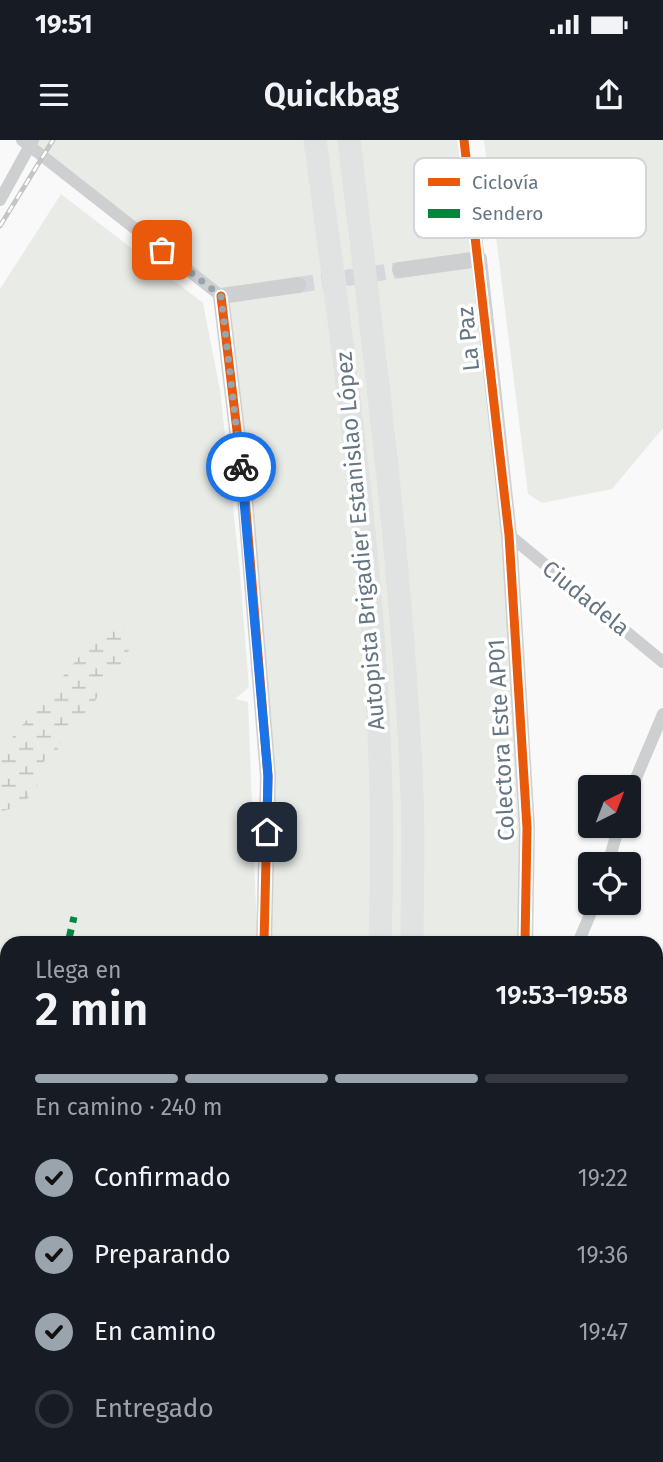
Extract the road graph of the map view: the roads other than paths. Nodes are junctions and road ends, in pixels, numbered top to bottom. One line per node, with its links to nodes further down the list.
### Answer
1 (315, 140): 18 (highway, Autopista Brigadier Estanislao López)
2 (349, 140): 19 (highway, Autopista Brigadier Estanislao López)
3 (464, 140): 5 (street, La Paz)
4 (28, 142): 6 (street); 11 (street)
5 (466, 158)
6 (0, 200)
7 (476, 238): 8 (street, La Paz)
8 (479, 259): 9 (street); 12 (street, La Paz)
9 (400, 270)
10 (298, 285): 11 (street)
11 (221, 296): 17 (street)
12 (509, 535): 13 (street, Ciudadela); 20 (street, Colectora Este AP01)
13 (663, 662)
14 (663, 714): 15 (street)
15 (637, 775)
16 (589, 915): 21 (street)
17 (264, 936)
18 (380, 936)
19 (412, 936)
20 (525, 936)
21 (581, 936)

